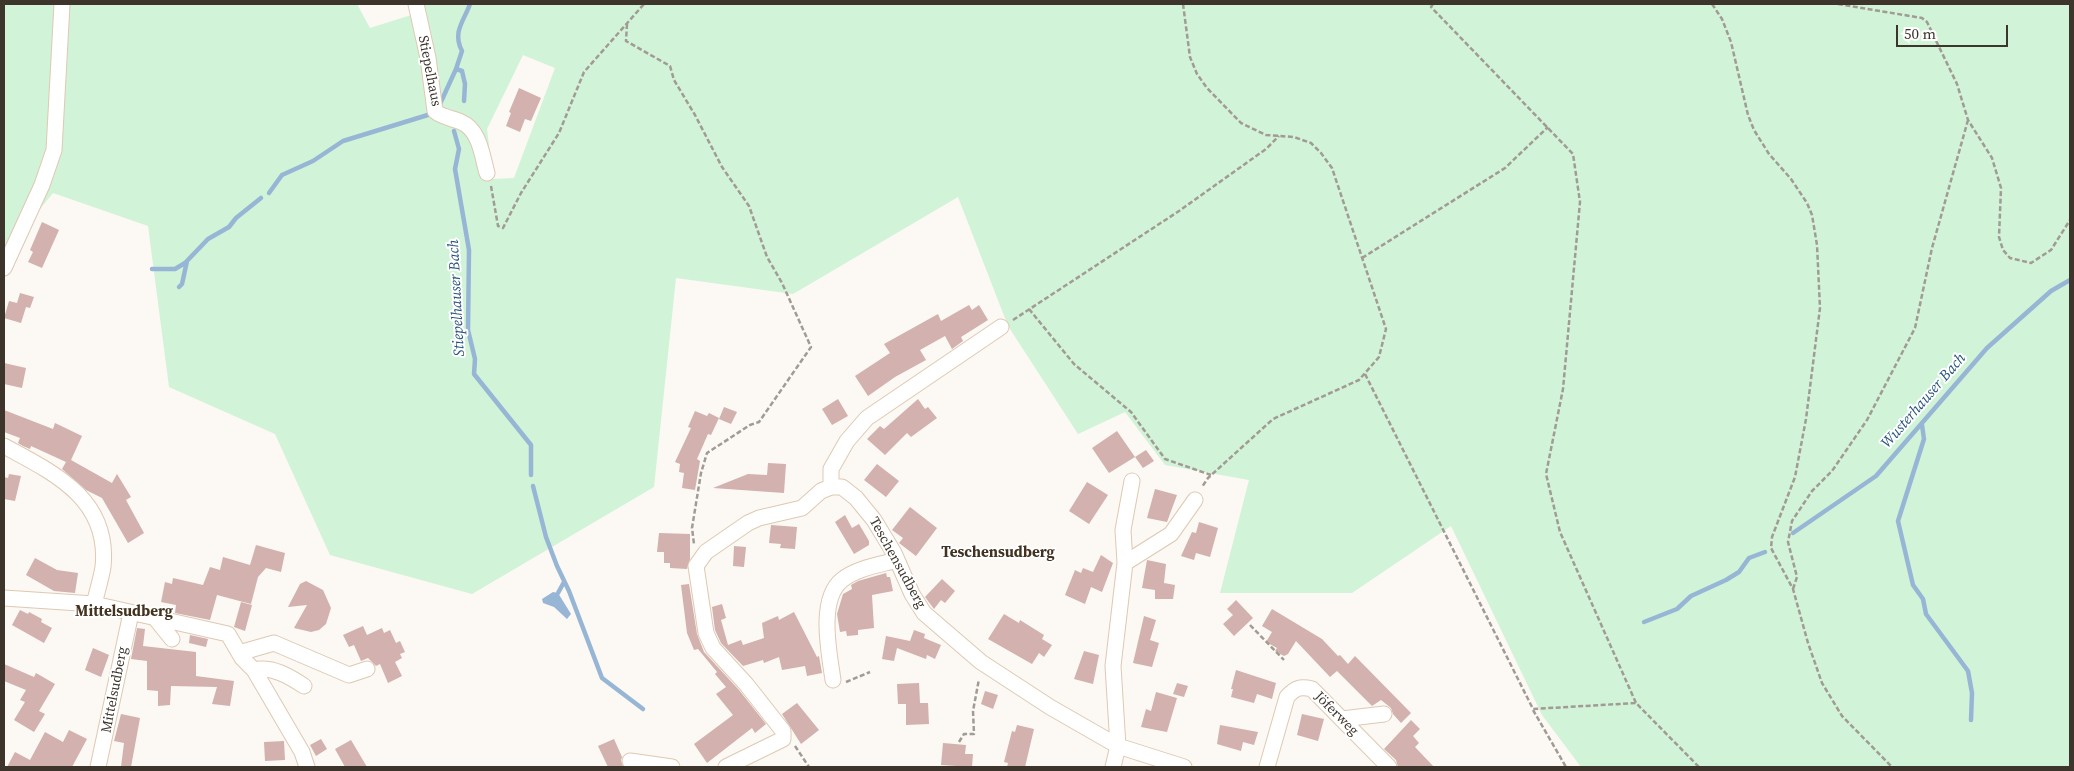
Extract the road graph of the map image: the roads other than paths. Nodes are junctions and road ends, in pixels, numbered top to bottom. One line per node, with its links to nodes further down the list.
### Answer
1 (62, 4): 4 (street)
2 (416, 4): 3 (street, Stiepelhaus)
3 (487, 174)
4 (4, 268)
5 (1001, 327): 8 (street)
6 (4, 446): 13 (street)
7 (1132, 481): 11 (street)
8 (831, 487): 10 (street, Teschensudberg); 29 (street)
9 (1196, 500): 11 (street)
10 (897, 560): 20 (street); 24 (street, Teschensudberg)
11 (1126, 562): 24 (street)
12 (4, 598): 13 (street)
13 (94, 604): 14 (street)
14 (131, 612): 15 (street); 26 (street, Mittelsudberg)
15 (155, 618): 16 (street); 17 (street)
16 (172, 639)
17 (239, 652): 18 (street); 19 (street)
18 (367, 669)
19 (254, 670): 21 (street); 27 (street)
20 (833, 680)
21 (304, 686)
22 (1384, 714): 23 (street)
23 (1342, 719): 32 (street, Jöferweg); 33 (street, Jöferweg)
24 (1118, 746): 30 (street); 31 (street)
25 (630, 761): 28 (street)
26 (98, 767)
27 (307, 767)
28 (672, 767)
29 (726, 767)
30 (1113, 767)
31 (1184, 767)
32 (1267, 767)
33 (1389, 767)

